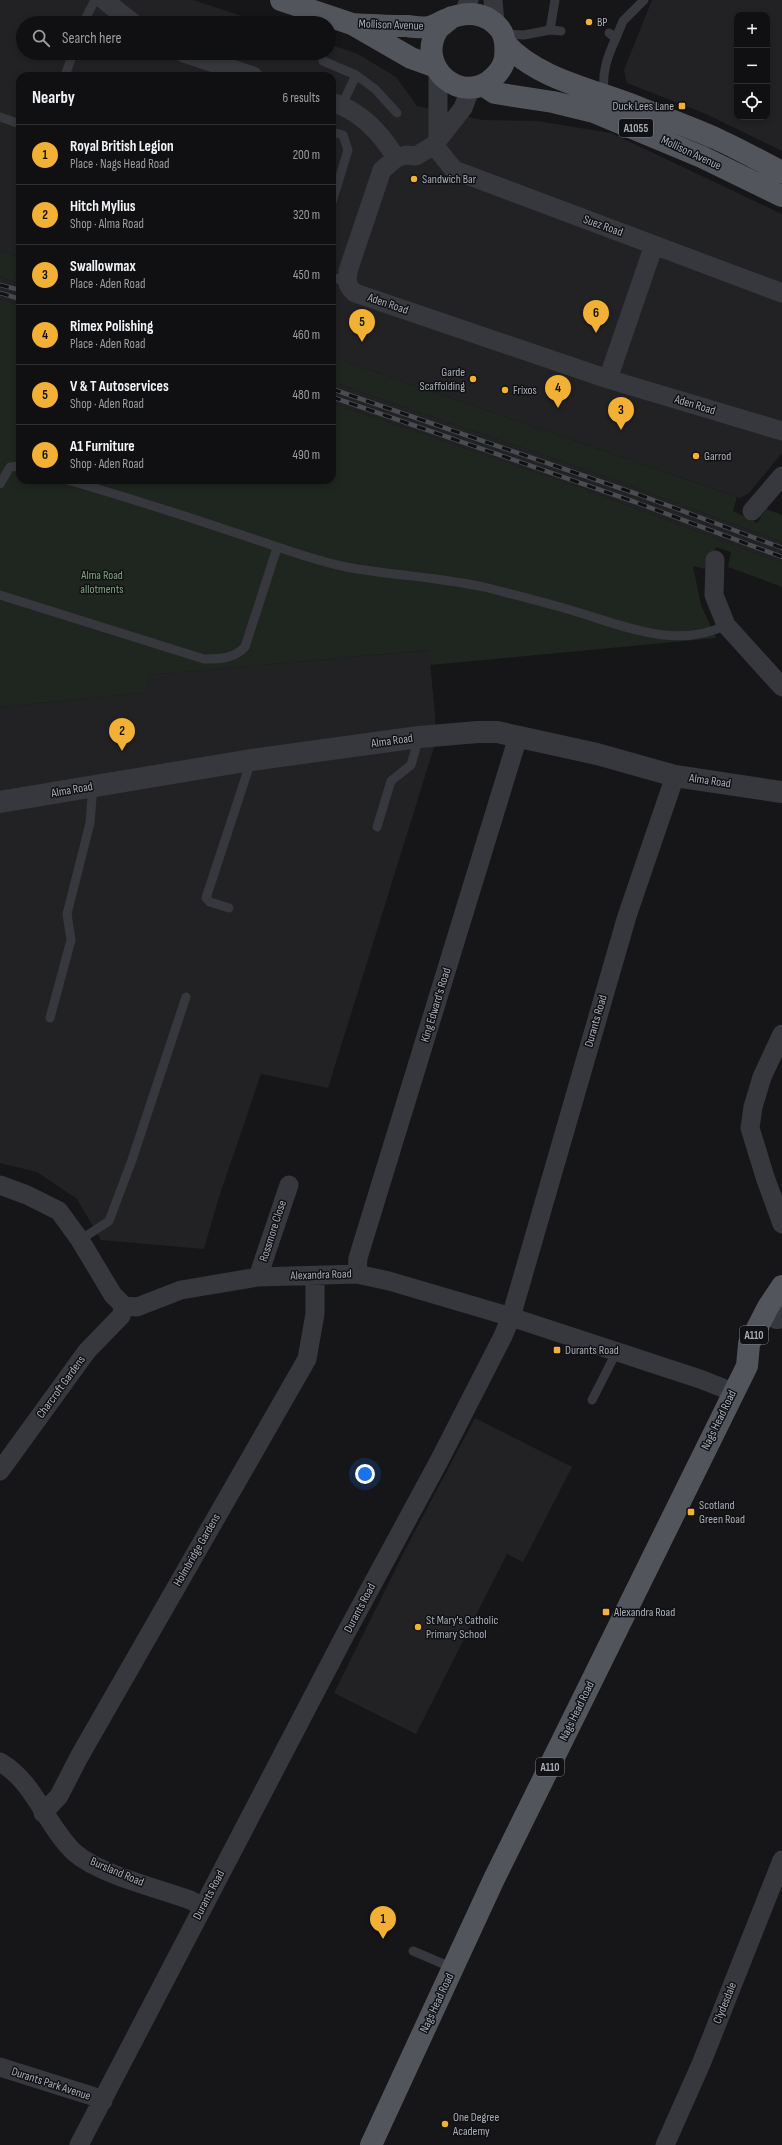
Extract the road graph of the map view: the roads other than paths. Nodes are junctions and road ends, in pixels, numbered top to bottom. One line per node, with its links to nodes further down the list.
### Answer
1 (95, 0): 8 (lane)
2 (104, 0): 9 (street)
3 (281, 0): 10 (main road, Mollison Avenue / A1055)
4 (493, 0): 15 (street)
5 (555, 0): 13 (lane)
6 (644, 0): 24 (lane)
7 (462, 10): 12 (main road, Mollison Avenue / A1055); 15 (main road, Mollison Avenue / A1055); 19 (main road, Mollison Avenue)
8 (87, 16)
9 (125, 16)
10 (328, 16)
11 (336, 19): 12 (main road, Mollison Avenue / A1055)
12 (352, 24): 19 (main road, Mollison Avenue / A1055)
13 (550, 30): 14 (lane); 15 (lane)
14 (561, 31)
15 (501, 33): 23 (main road); 24 (main road, Mollison Avenue / A1055)
16 (71, 60): 20 (lane)
17 (205, 60): 21 (street)
18 (323, 61): 22 (lane)
19 (437, 70): 23 (main road, Mollison Avenue / A1055); 30 (street)
20 (67, 72)
21 (241, 72)
22 (356, 75): 25 (lane); 26 (lane)
23 (477, 86): 30 (street); 34 (main road, Mollison Avenue / A1055)
24 (604, 94): 32 (main road, Mollison Avenue / A1055)
25 (337, 104): 31 (street)
26 (398, 113)
27 (0, 117): 28 (lane)
28 (16, 123)
29 (336, 133): 33 (lane)
30 (436, 142): 31 (street); 35 (street, Suez Road)
31 (396, 158): 36 (street, Aden Road)
32 (782, 172)
33 (336, 189)
34 (782, 196)
35 (654, 245): 37 (street, Suez Road); 38 (street)
36 (339, 279): 38 (street, Aden Road)
37 (782, 293)
38 (608, 379): 39 (street, Aden Road)
39 (782, 431)
40 (16, 466): 42 (lane)
41 (782, 476): 44 (street)
42 (0, 484)
43 (81, 484): 45 (lane)
44 (752, 512)
45 (277, 548): 47 (lane); 48 (lane)
46 (715, 560): 48 (street)
47 (0, 595)
48 (726, 625): 49 (street)
49 (782, 687)
50 (419, 737): 51 (street, Alma Road); 52 (street, Alma Road); 57 (lane)
51 (518, 737): 53 (street, Alma Road); 67 (street, King Edward's Road)
52 (251, 760): 54 (street, Alma Road); 58 (lane)
53 (675, 776): 55 (street, Alma Road); 73 (street, Durants Road)
54 (93, 786): 56 (street, Alma Road); 60 (lane)
55 (782, 792)
56 (0, 802)
57 (377, 827)
58 (229, 908)
59 (186, 997): 66 (lane)
60 (50, 1018)
61 (782, 1034): 64 (street)
62 (0, 1185): 66 (street)
63 (288, 1185): 69 (street, Rossmore Close)
64 (778, 1204): 65 (street)
65 (782, 1224)
66 (80, 1240): 71 (street)
67 (357, 1274): 68 (street, Alexandra Road); 73 (street, Alexandra Road)
68 (315, 1276): 69 (street, Alexandra Road); 79 (street, Holmbridge Gardens)
69 (258, 1277): 71 (street, Alexandra Road)
70 (782, 1286): 72 (main road, A110)
71 (124, 1306): 77 (street, Charcroft Gardens)
72 (778, 1309): 75 (main road, Nags Head Road / A110)
73 (511, 1317): 74 (street, Alexandra Road); 81 (street, Durants Road)
74 (616, 1353): 75 (street, Alexandra Road); 76 (lane)
75 (733, 1392): 83 (main road, Nags Head Road / A110)
76 (592, 1400)
77 (0, 1471)
78 (0, 1762): 79 (street, Bursland Road)
79 (43, 1813): 81 (street, Bursland Road)
80 (782, 1860): 88 (street, Clydesdale)
81 (203, 1907): 85 (street, Durants Road)
82 (413, 1950): 83 (lane)
83 (453, 1968): 87 (main road, Nags Head Road / A110)
84 (0, 2067): 85 (street, Durants Park Avenue)
85 (103, 2101): 86 (street, Durants Road)
86 (79, 2145)
87 (371, 2145)
88 (665, 2145)

